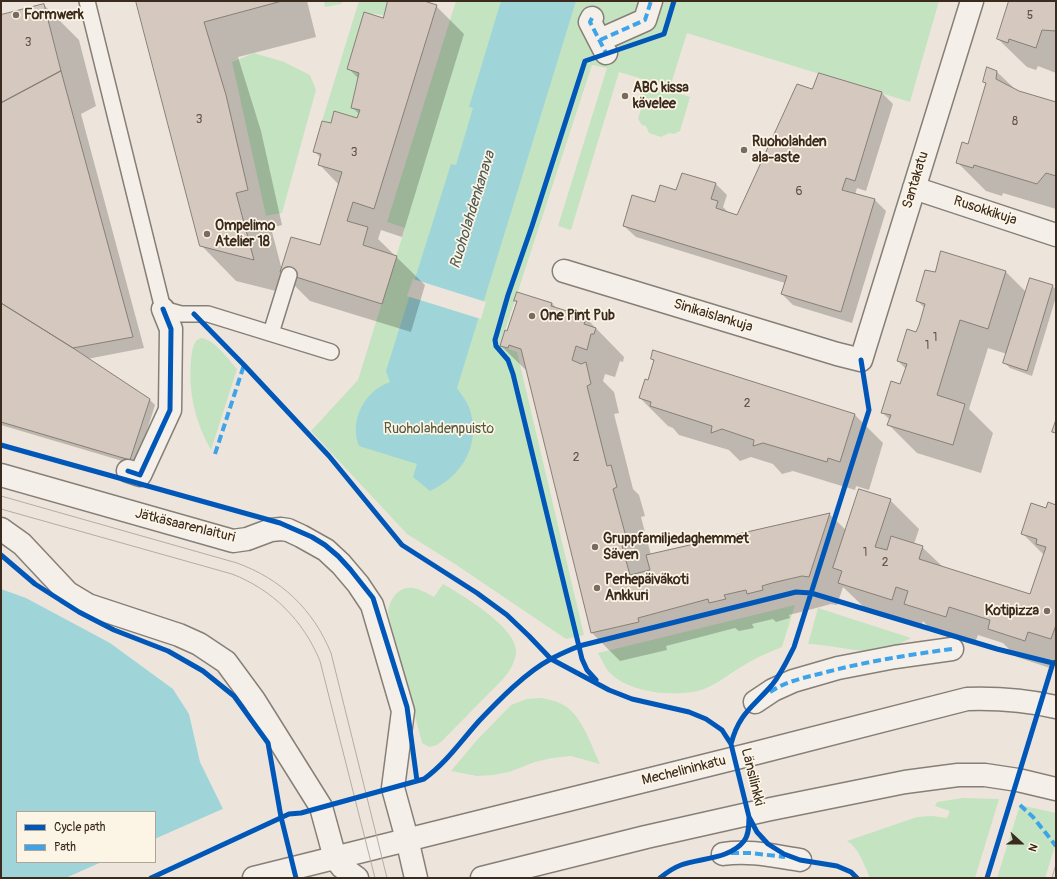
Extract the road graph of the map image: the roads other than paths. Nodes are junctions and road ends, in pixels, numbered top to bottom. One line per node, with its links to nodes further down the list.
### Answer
1 (87, 1): 9 (lane)
2 (651, 1): 4 (main road)
3 (972, 1): 5 (main road, Santakatu)
4 (592, 18)
5 (914, 188): 6 (main road, Rusokkikuja); 12 (main road, Santakatu)
6 (1056, 235)
7 (564, 271): 12 (main road, Sinikaislankuja)
8 (289, 275): 10 (lane)
9 (163, 309): 10 (lane); 14 (main road)
10 (270, 333): 11 (lane)
11 (331, 352)
12 (861, 360)
13 (1, 475): 20 (main road, Jätkäsaarenlaituri)
14 (134, 476)
15 (1, 529): 22 (main road)
16 (952, 649): 17 (main road)
17 (755, 702)
18 (1056, 707): 20 (main road, Mechelininkatu)
19 (1056, 789): 27 (main road)
20 (407, 839): 22 (main road, Mechelininkatu); 26 (main road, Jätkäsaarenlaituri)
21 (723, 854): 23 (main road)
22 (335, 858): 24 (main road, Mechelininkatu); 25 (main road)
23 (800, 860)
24 (254, 878)
25 (357, 878)
26 (416, 878)
27 (482, 878)

